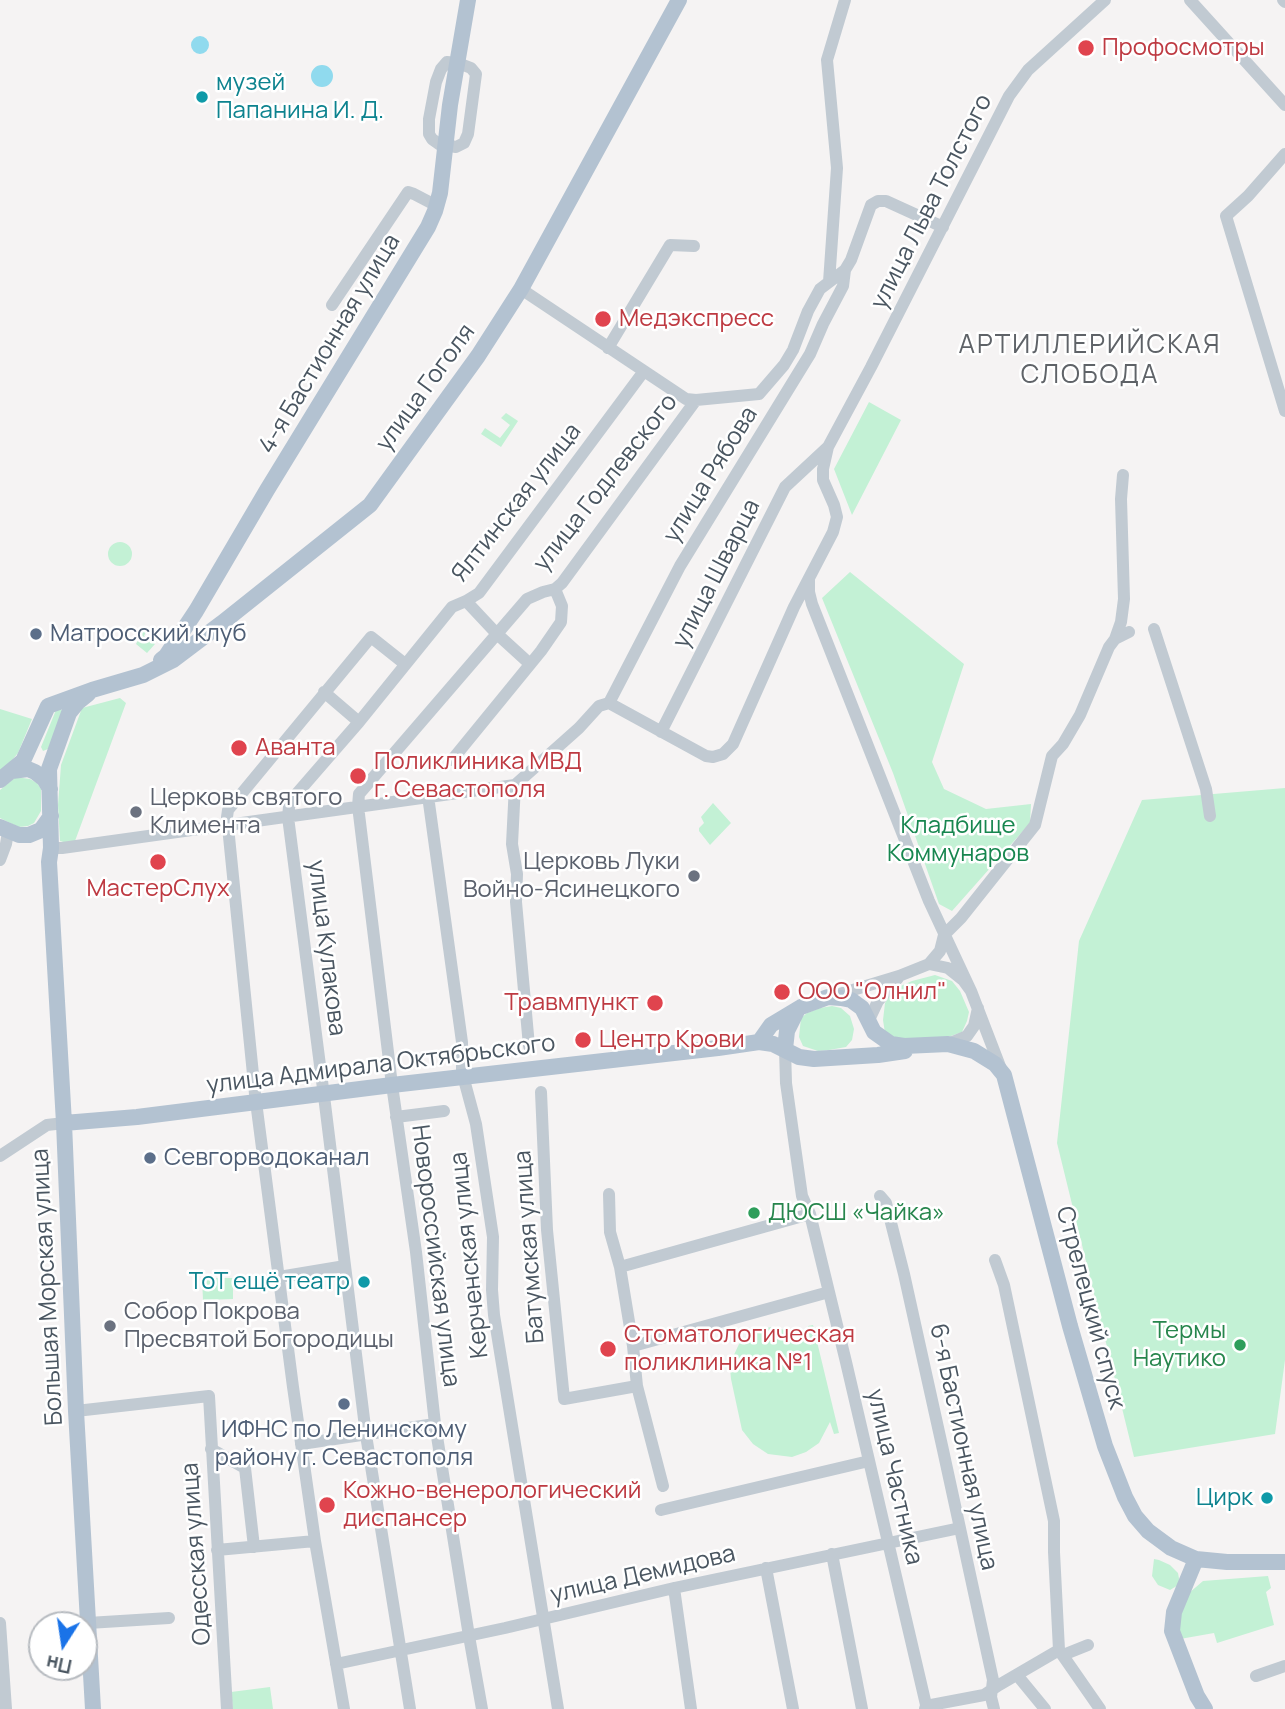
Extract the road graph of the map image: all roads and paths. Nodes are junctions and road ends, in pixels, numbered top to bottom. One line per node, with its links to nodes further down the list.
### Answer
1 (468, 0): 9 (main road, 4-я Бастионная улица)
2 (845, 0): 13 (street)
3 (1105, 0): 6 (street, улица Льва Толстого)
4 (1189, 0): 7 (street)
5 (675, 1): 14 (main road, улица Гоголя)
6 (1091, 5): 10 (street, улица Льва Толстого)
7 (1285, 105)
8 (1285, 154): 19 (street)
9 (437, 206): 15 (street); 33 (main road, 4-я Бастионная улица)
10 (943, 227): 12 (street, улица Рябова); 20 (street, улица Льва Толстого)
11 (694, 246): 16 (street)
12 (845, 270): 13 (street, улица Рябова); 36 (street, улица Рябова)
13 (829, 282): 18 (street, улица Рябова)
14 (522, 289): 16 (street); 33 (main road, улица Гоголя)
15 (332, 305)
16 (608, 348): 17 (street)
17 (644, 372): 18 (street); 24 (street, Ялтинская улица)
18 (696, 400): 23 (street, улица Годлевского)
19 (1285, 411)
20 (828, 447): 22 (street); 38 (street, улица Шварца)
21 (1123, 475): 30 (street)
22 (809, 578): 25 (street); 26 (street)
23 (555, 589): 29 (street, улица Годлевского); 32 (street)
24 (466, 601): 29 (street); 31 (street, Ялтинская улица)
25 (813, 604): 26 (street); 52 (street)
26 (794, 607): 38 (street)
27 (1154, 629): 46 (street)
28 (1129, 632): 30 (street)
29 (496, 633): 32 (street); 44 (street, улица Годлевского)
30 (1115, 639): 52 (street)
31 (405, 664): 35 (street); 37 (street, Ялтинская улица)
32 (530, 664): 39 (street)
33 (143, 675): 34 (main road, улица Гоголя)
34 (92, 690): 40 (main road, улица Гоголя); 42 (main road, Большая Морская улица)
35 (324, 692): 37 (street); 48 (street)
36 (609, 703): 38 (street); 41 (street)
37 (359, 722): 47 (street, Ялтинская улица)
38 (661, 732)
39 (452, 760)
40 (6, 776): 42 (main road)
41 (515, 785): 43 (street); 62 (street)
42 (50, 789): 45 (main road, Большая Морская улица)
43 (428, 796): 44 (street); 66 (street, Керченская улица)
44 (358, 806): 47 (street); 67 (street, Новороссийская улица)
45 (51, 816): 49 (main road); 50 (main road, Большая Морская улица)
46 (1210, 816)
47 (288, 817): 48 (street); 69 (street, улица Кулакова)
48 (228, 825): 50 (street); 70 (street)
49 (6, 830): 50 (main road); 51 (street)
50 (50, 855): 73 (main road, Большая Морская улица)
51 (0, 860)
52 (944, 935): 53 (street); 55 (street)
53 (929, 964): 54 (street); 55 (street)
54 (900, 976): 56 (street); 59 (street)
55 (971, 991): 58 (street)
56 (828, 997): 57 (main road); 59 (main road)
57 (801, 1007): 60 (main road); 63 (main road)
58 (978, 1007): 61 (street); 65 (street)
59 (869, 1020): 61 (main road); 64 (main road)
60 (760, 1042): 63 (main road, улица Адмирала Октябрьского); 66 (main road, улица Адмирала Октябрьского)
61 (948, 1044): 64 (main road); 65 (main road)
62 (529, 1046)
63 (785, 1049): 64 (main road); 77 (street, улица Частника)
64 (842, 1058)
65 (999, 1070): 99 (main road, Стрелецкий спуск)
66 (463, 1077): 67 (main road, улица Адмирала Октябрьского); 105 (street, Керченская улица)
67 (392, 1085): 69 (main road, улица Адмирала Октябрьского); 72 (street, Новороссийская улица)
68 (541, 1092): 84 (street, Батумская улица)
69 (323, 1094): 70 (main road, улица Адмирала Октябрьского); 79 (street, улица Кулакова)
70 (256, 1102): 73 (main road, улица Адмирала Октябрьского); 81 (street)
71 (444, 1111): 72 (street)
72 (396, 1116): 86 (street, Новороссийская улица)
73 (64, 1123): 74 (street); 85 (main road, Большая Морская улица)
74 (0, 1156)
75 (609, 1194): 80 (street)
76 (880, 1196): 93 (street, 6-я Бастионная улица)
77 (810, 1214): 80 (street); 82 (street, улица Частника)
78 (995, 1260): 111 (street)
79 (345, 1266): 81 (street); 87 (street, улица Кулакова)
80 (620, 1266): 83 (street)
81 (279, 1277): 88 (street)
82 (830, 1292): 83 (street); 90 (street, улица Частника)
83 (633, 1346): 84 (street)
84 (637, 1385): 91 (street)
85 (76, 1411): 89 (street, Одесская улица); 103 (main road, Большая Морская улица)
86 (435, 1424): 87 (street); 108 (street, Новороссийская улица)
87 (366, 1435): 88 (street); 110 (street, улица Кулакова)
88 (301, 1444): 94 (street)
89 (211, 1449): 96 (street); 97 (street, Одесская улица)
90 (869, 1461): 92 (street); 95 (street, улица Частника)
91 (663, 1486)
92 (662, 1510)
93 (960, 1528): 95 (street, улица Демидова); 117 (street, 6-я Бастионная улица)
94 (315, 1541): 96 (street); 112 (street)
95 (887, 1544): 98 (street, улица Демидова); 118 (street, улица Частника)
96 (254, 1546): 97 (street)
97 (217, 1550): 121 (street, Одесская улица)
98 (832, 1554): 101 (street, улица Демидова); 128 (street)
99 (1196, 1559): 100 (main road, Стрелецкий спуск); 132 (main road)
100 (1285, 1562)
101 (766, 1568): 102 (street, улица Демидова); 127 (street)
102 (674, 1588): 105 (street, улица Демидова); 126 (street)
103 (87, 1611)
104 (169, 1618): 106 (street)
105 (543, 1620): 108 (street, улица Демидова); 125 (street, Керченская улица)
106 (98, 1622)
107 (0, 1623): 119 (street)
108 (469, 1636): 110 (street, улица Демидова); 124 (street, Новороссийская улица)
109 (1088, 1645): 111 (street)
110 (400, 1651): 112 (street, улица Демидова); 123 (street, улица Кулакова)
111 (1061, 1653): 114 (street); 131 (street)
112 (336, 1664): 122 (street)
113 (1285, 1666): 115 (street)
114 (1017, 1675): 117 (street); 130 (street)
115 (1256, 1676)
116 (91, 1681): 120 (main road, Большая Морская улица)
117 (991, 1689): 118 (street); 129 (street, 6-я Бастионная улица)
118 (926, 1708)
119 (6, 1709)
120 (93, 1709)
121 (227, 1709)
122 (344, 1709)
123 (410, 1709)
124 (482, 1709)
125 (558, 1709)
126 (691, 1709)
127 (793, 1709)
128 (863, 1709)
129 (994, 1709)
130 (1045, 1709)
131 (1100, 1709)
132 (1205, 1709)

